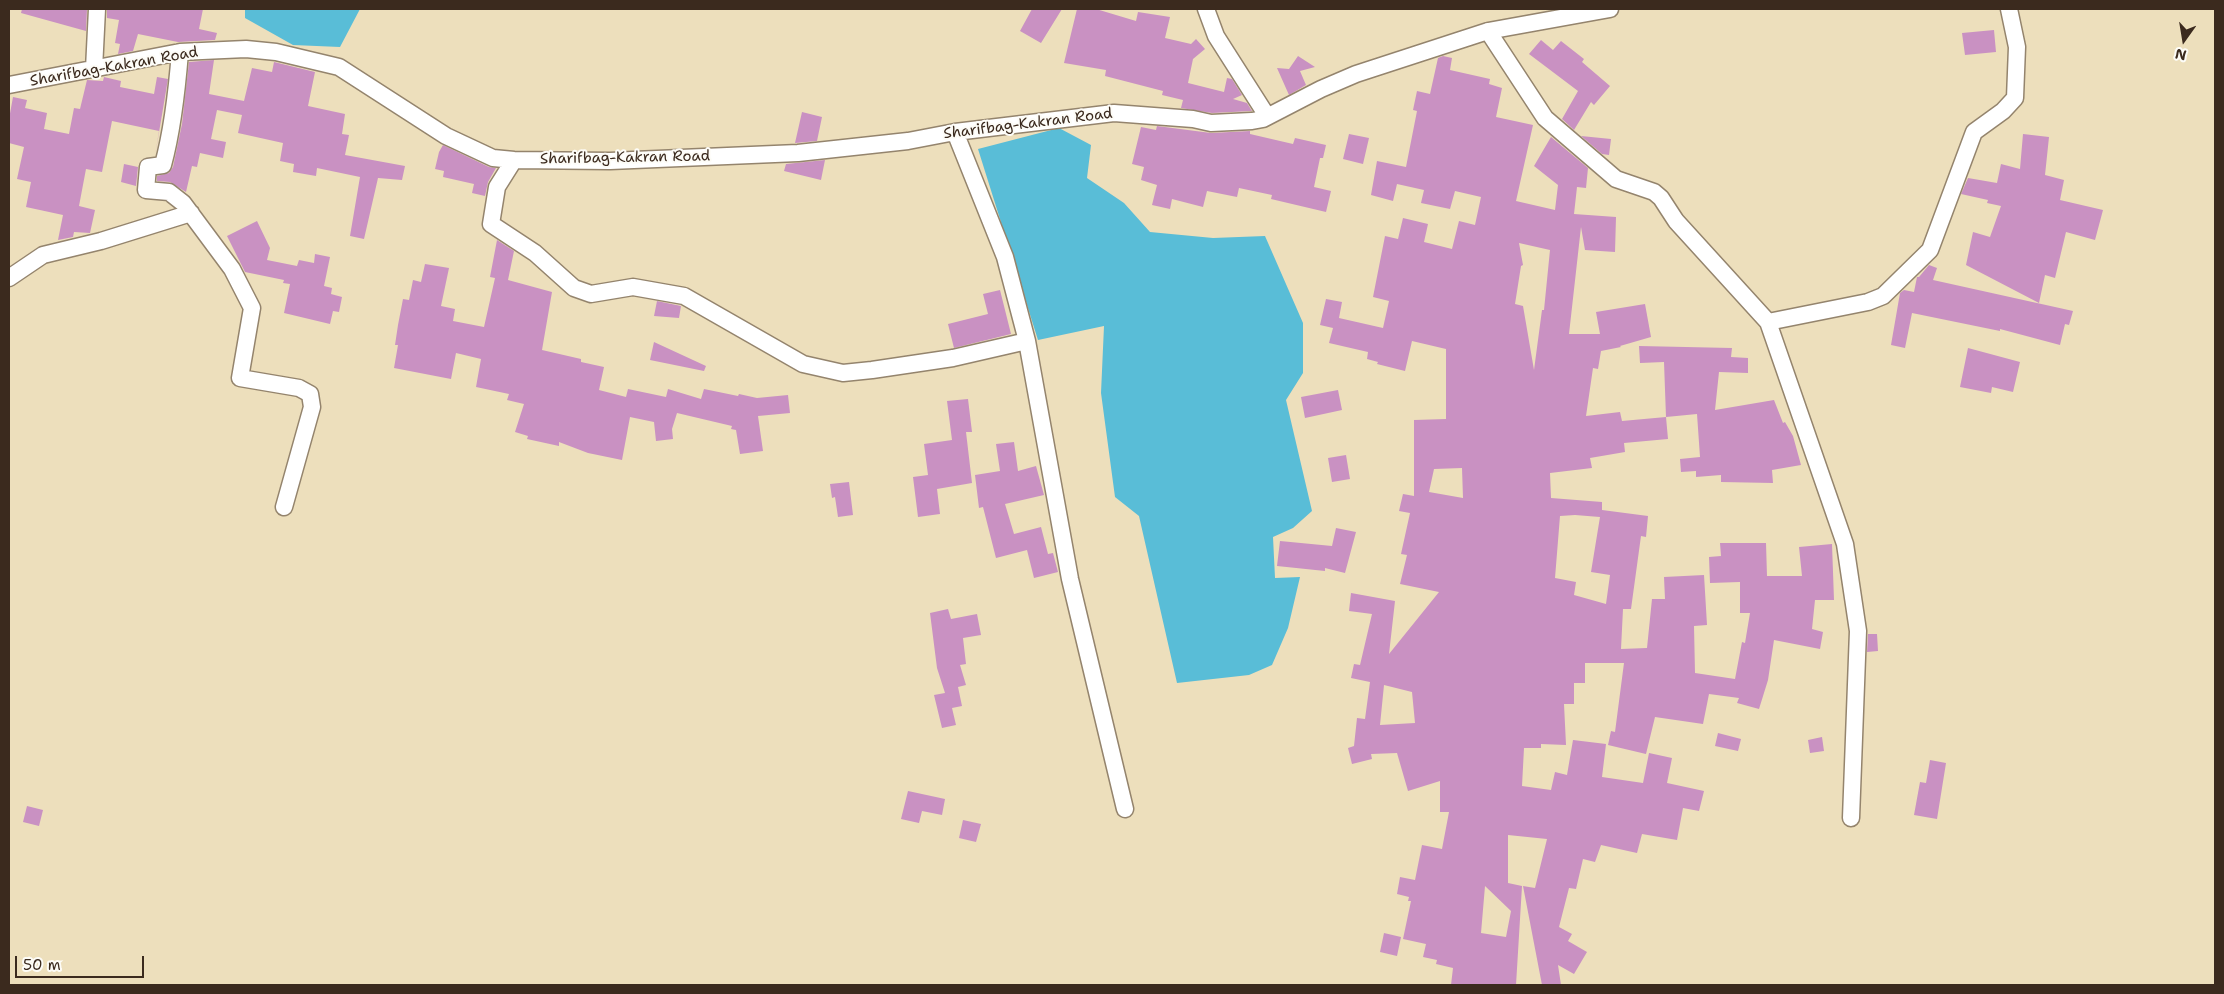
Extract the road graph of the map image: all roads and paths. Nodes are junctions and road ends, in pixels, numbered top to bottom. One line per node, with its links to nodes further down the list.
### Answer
1 (97, 9): 7 (street)
2 (1206, 9): 9 (street)
3 (1610, 9): 5 (street, Sharifbag-Kakran Road)
4 (2009, 9): 14 (street)
5 (1488, 31): 9 (street, Sharifbag-Kakran Road); 14 (street)
6 (180, 52): 7 (street, Sharifbag-Kakran Road); 11 (street, Sharifbag-Kakran Road); 12 (street)
7 (94, 69): 8 (street, Sharifbag-Kakran Road)
8 (9, 85)
9 (1267, 116): 10 (street, Sharifbag-Kakran Road)
10 (955, 132): 11 (street, Sharifbag-Kakran Road); 15 (street)
11 (514, 160): 15 (street)
12 (191, 213): 13 (street); 16 (street)
13 (9, 278)
14 (1768, 322): 18 (street)
15 (1028, 341): 17 (street)
16 (284, 507)
17 (1125, 809)
18 (1851, 818)

